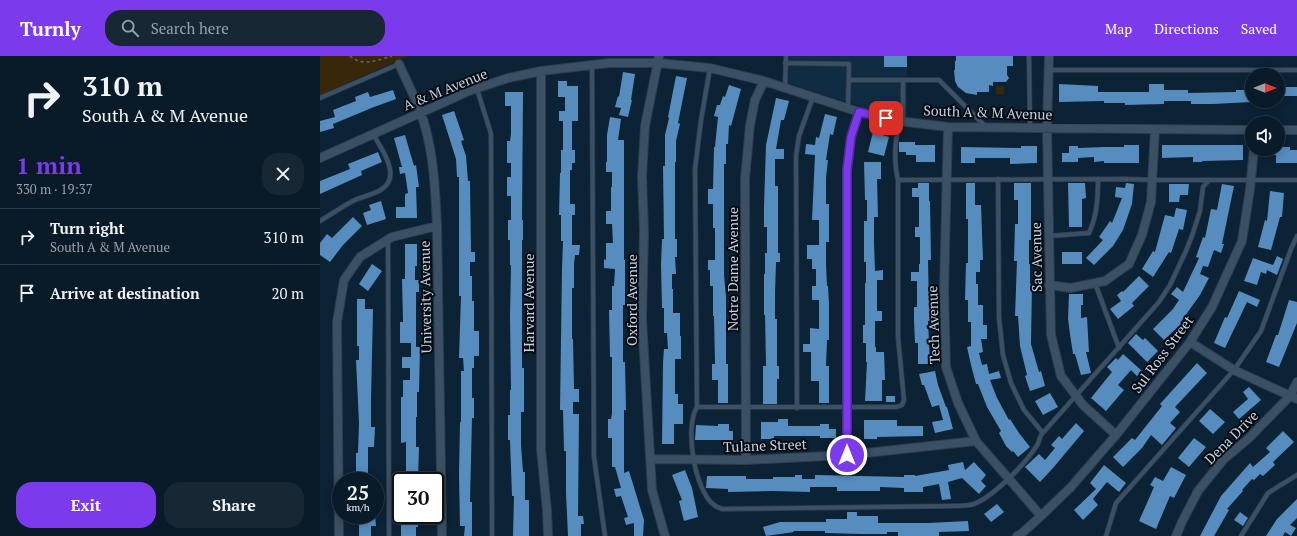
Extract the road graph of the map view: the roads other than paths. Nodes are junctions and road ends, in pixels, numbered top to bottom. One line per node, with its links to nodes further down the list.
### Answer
1 (786, 56): 5 (lane)
2 (1029, 56): 25 (lane)
3 (1049, 56): 10 (street, Sac Avenue)
4 (659, 59): 7 (street, A & M Avenue); 8 (street, South A & M Avenue); 64 (street, Oxford Avenue)
5 (785, 63): 12 (lane); 16 (lane)
6 (399, 64): 18 (lane); 20 (street, University Avenue)
7 (592, 65): 9 (street, A & M Avenue); 75 (lane)
8 (710, 68): 14 (street, South A & M Avenue); 56 (lane)
9 (541, 70): 15 (street, A & M Avenue); 74 (street, Harvard Avenue)
10 (1048, 70): 11 (lane); 26 (street, Sac Avenue)
11 (1297, 70)
12 (849, 80): 13 (lane); 19 (lane)
13 (903, 80): 22 (lane); 24 (lane)
14 (764, 82): 16 (street, South A & M Avenue); 57 (street, Notre Dame Avenue)
15 (477, 88): 20 (street, A & M Avenue); 73 (lane)
16 (785, 88): 17 (street, South A & M Avenue)
17 (813, 97): 19 (street, South A & M Avenue); 58 (lane)
18 (320, 98)
19 (848, 108): 21 (street, South A & M Avenue)
20 (420, 112): 31 (street, A & M Avenue); 44 (street, University Avenue)
21 (859, 112): 22 (street, South A & M Avenue); 59 (street)
22 (901, 121): 23 (street, South A & M Avenue); 36 (lane)
23 (948, 127): 24 (street, South A & M Avenue); 37 (street, Tech Avenue)
24 (986, 127): 25 (street, South A & M Avenue)
25 (1030, 127): 26 (street, South A & M Avenue)
26 (1047, 128): 27 (street, South A & M Avenue); 34 (street, Sac Avenue)
27 (1156, 129): 28 (street, South A & M Avenue); 39 (street)
28 (1245, 130)
29 (1285, 130): 30 (street)
30 (1297, 130)
31 (373, 134): 33 (street, A & M Avenue); 43 (lane)
32 (1253, 156): 41 (street, Sul Ross Street)
33 (320, 158)
34 (1048, 179): 35 (lane); 38 (lane); 45 (street, Sac Avenue)
35 (1098, 179): 39 (lane); 45 (lane)
36 (898, 180): 37 (lane); 59 (lane)
37 (947, 180): 38 (lane); 62 (street, Tech Avenue)
38 (998, 180): 60 (lane)
39 (1152, 180): 40 (lane); 48 (street)
40 (1209, 180): 41 (lane); 51 (lane)
41 (1251, 180): 42 (lane); 50 (street, Sul Ross Street)
42 (1297, 180)
43 (320, 221)
44 (437, 226): 47 (street); 72 (street, University Avenue)
45 (1049, 236): 49 (street, Sac Avenue)
46 (1297, 236): 52 (lane)
47 (388, 240): 70 (street); 71 (lane)
48 (1094, 283): 49 (street); 51 (lane)
49 (1049, 285): 54 (street, Sac Avenue)
50 (1190, 342): 52 (street); 61 (street, Sul Ross Street)
51 (1119, 348): 54 (lane)
52 (1234, 370): 55 (street); 78 (lane)
53 (1297, 382): 55 (street, Dena Drive)
54 (1076, 397): 60 (lane); 61 (street, Sac Avenue)
55 (1293, 398): 79 (street, Dena Drive)
56 (697, 408): 57 (lane); 65 (lane)
57 (746, 408): 58 (lane); 66 (street, Notre Dame Avenue)
58 (797, 408): 59 (lane)
59 (847, 408): 63 (street)
60 (1043, 433): 68 (lane)
61 (1116, 435): 69 (street, Sul Ross Street)
62 (976, 441): 63 (street, Tulane Street); 68 (street, Tech Avenue)
63 (847, 455): 66 (street, Tulane Street)
64 (651, 459): 65 (street, Tulane Street); 76 (street, Oxford Avenue)
65 (693, 460): 66 (street, Tulane Street); 68 (lane)
66 (746, 460)
67 (1297, 475): 80 (lane)
68 (1008, 479): 69 (street, Tech Avenue)
69 (1041, 516): 77 (street, Sul Ross Street)
70 (339, 536)
71 (389, 536)
72 (442, 536)
73 (492, 536)
74 (548, 536)
75 (605, 536)
76 (665, 536)
77 (1017, 536)
78 (1106, 536)
79 (1176, 536)
80 (1241, 536)

